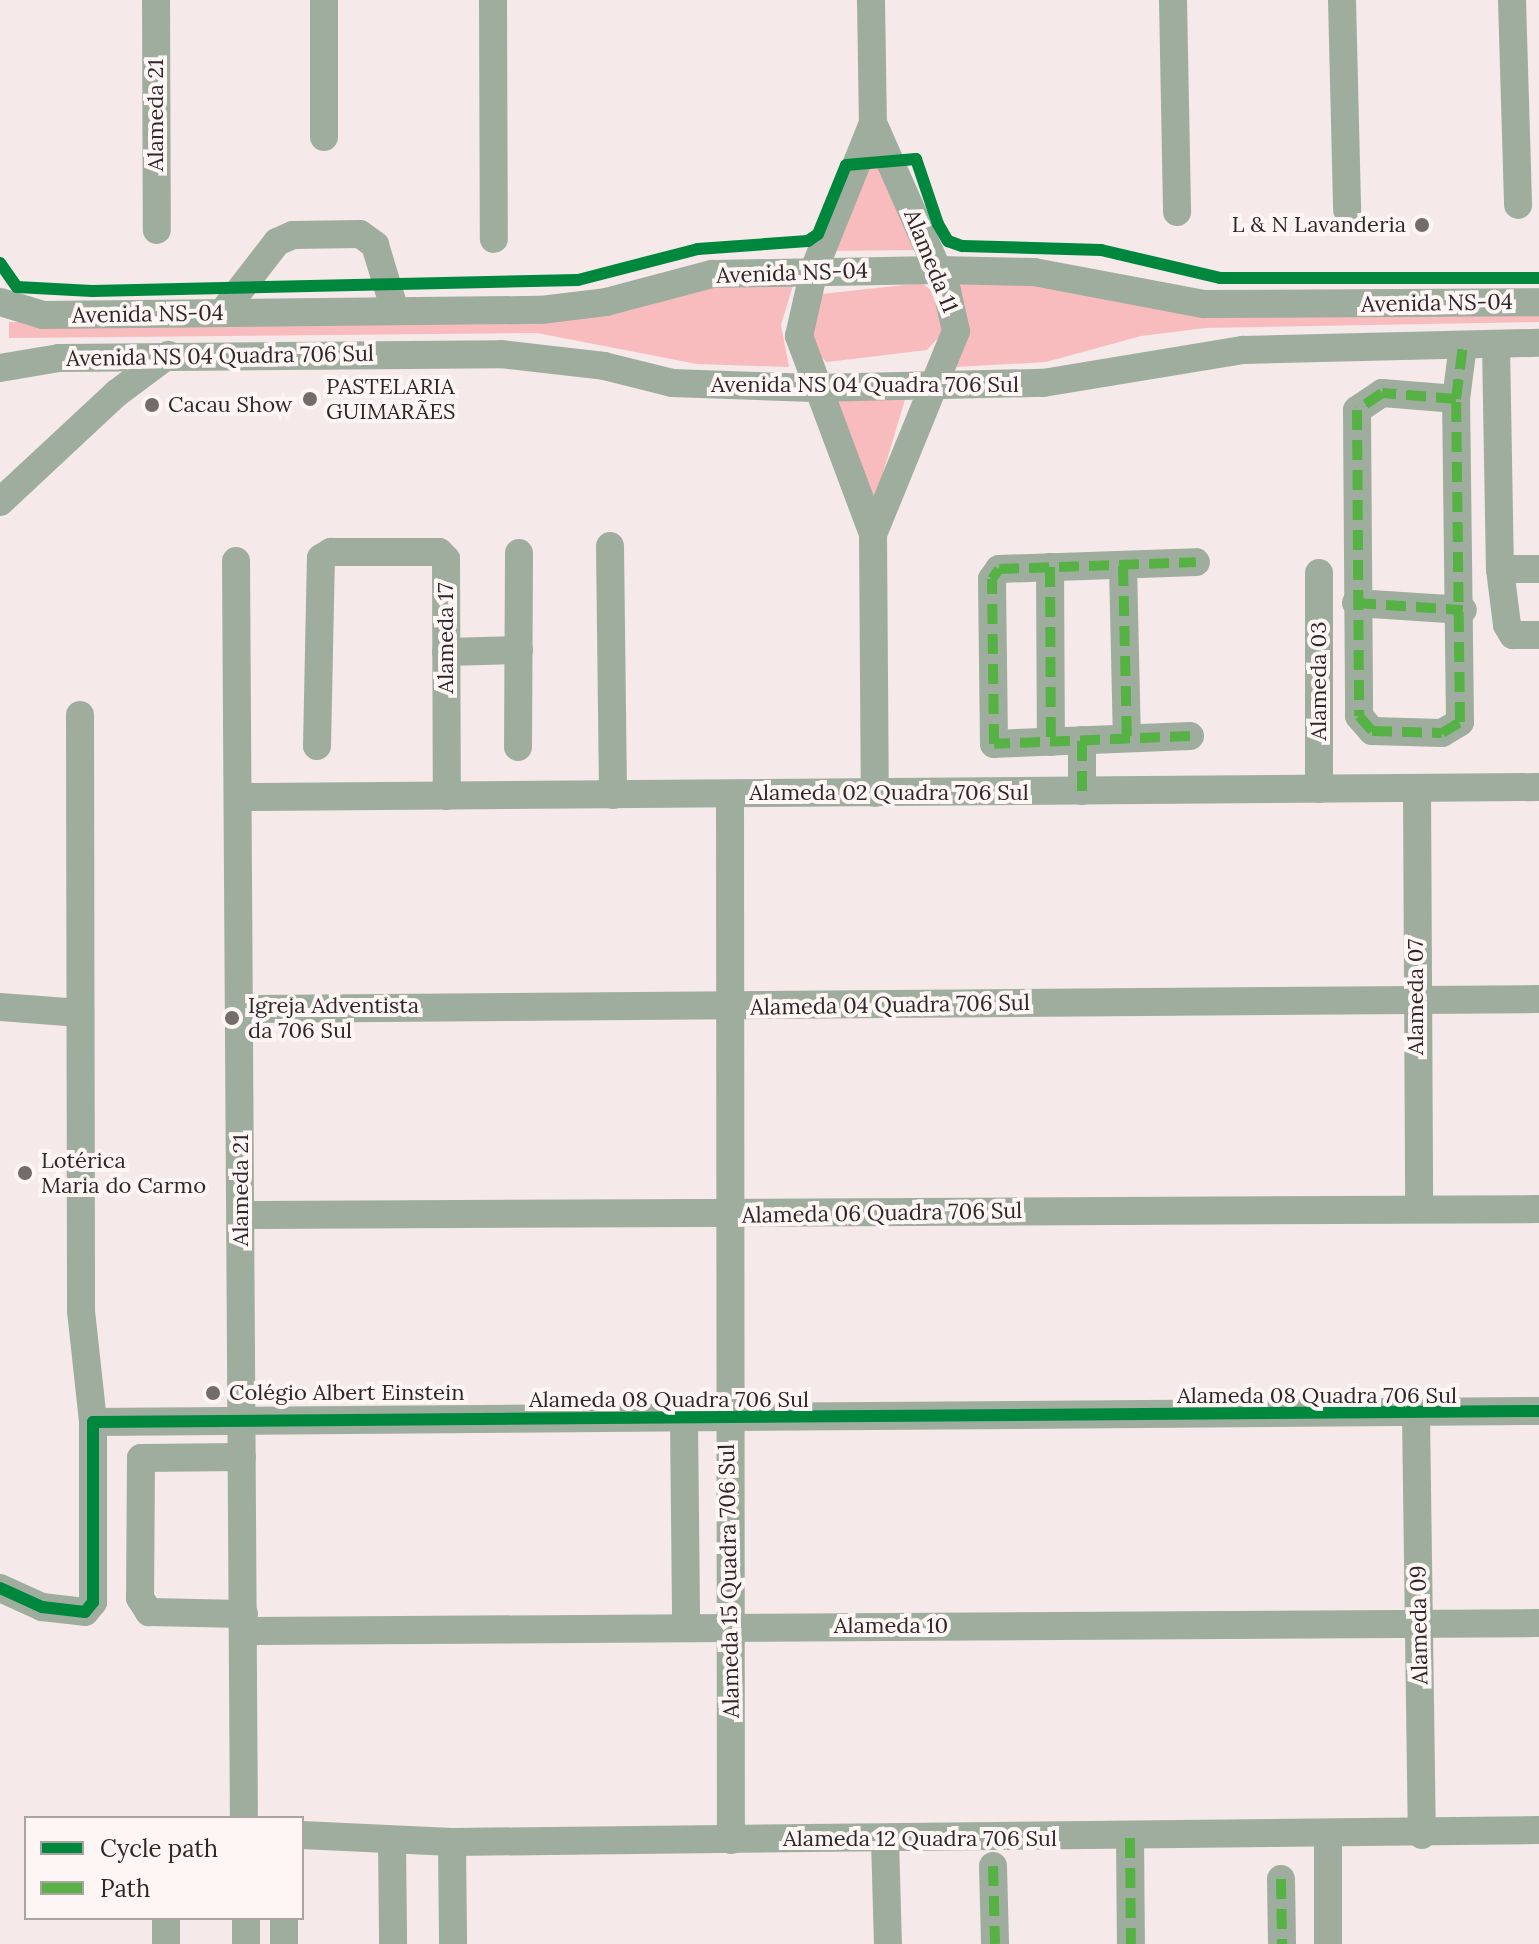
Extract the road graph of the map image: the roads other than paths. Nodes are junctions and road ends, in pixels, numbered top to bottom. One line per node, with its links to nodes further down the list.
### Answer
1 (156, 0): 13 (street, Alameda 21)
2 (324, 0): 9 (street)
3 (493, 0): 14 (street)
4 (871, 0): 8 (street, Alameda 11)
5 (1173, 0): 12 (street)
6 (1342, 0): 11 (street)
7 (1512, 0): 10 (street)
8 (873, 123): 15 (street, Alameda 11); 16 (street, Alameda 11)
9 (324, 137)
10 (1518, 205)
11 (1347, 210)
12 (1177, 212)
13 (157, 230)
14 (494, 239)
15 (814, 270): 16 (street, Avenida NS-04); 19 (street, Avenida NS-04); 27 (street, Alameda 11)
16 (938, 270): 18 (street, Avenida NS-04); 26 (street, Alameda 11)
17 (0, 302): 20 (street, Avenida NS-04)
18 (1539, 302)
19 (395, 311): 20 (street, Avenida NS-04); 20 (street)
20 (222, 313)
21 (1539, 343): 22 (street, Avenida NS 04 Quadra 706 Sul)
22 (1496, 344): 23 (street, Avenida NS 04 Quadra 706 Sul); 37 (street)
23 (1463, 345): 26 (street, Avenida NS 04 Quadra 706 Sul); 28 (street)
24 (168, 355): 25 (street, Avenida NS 04 Quadra 706 Sul); 27 (street, Avenida NS 04 Quadra 706 Sul); 29 (street)
25 (0, 368)
26 (933, 385): 27 (street, Avenida NS 04 Quadra 706 Sul); 30 (street, Alameda 11)
27 (814, 388): 30 (street, Alameda 11)
28 (1456, 399): 40 (street); 41 (street)
29 (0, 502)
30 (873, 534): 56 (street, Alameda 11)
31 (610, 546): 58 (street)
32 (519, 553): 43 (street)
33 (236, 561): 60 (street, Alameda 21)
34 (1196, 562): 35 (street)
35 (1123, 566): 36 (street); 47 (street)
36 (1050, 567): 49 (street); 49 (street)
37 (1500, 569): 38 (street); 42 (street)
38 (1539, 569)
39 (1319, 573): 53 (street, Alameda 03)
40 (1356, 603): 41 (street); 41 (street)
41 (1463, 610)
42 (1539, 635)
43 (519, 650): 44 (street); 51 (street)
44 (446, 652): 50 (street, Alameda 17); 59 (street, Alameda 17)
45 (80, 715): 66 (street)
46 (1190, 736): 47 (street)
47 (1127, 737): 48 (street)
48 (1082, 740): 49 (street); 55 (street)
49 (1051, 742)
50 (317, 746)
51 (518, 747)
52 (1539, 787): 54 (street, Alameda 02 Quadra 706 Sul)
53 (1319, 789): 54 (street, Alameda 02 Quadra 706 Sul); 55 (street, Alameda 02 Quadra 706 Sul)
54 (1417, 789): 62 (street, Alameda 07)
55 (1082, 791): 56 (street, Alameda 02 Quadra 706 Sul)
56 (875, 793): 57 (street, Alameda 02 Quadra 706 Sul)
57 (730, 794): 58 (street, Alameda 02 Quadra 706 Sul); 64 (street, Alameda 15 Quadra 706 Sul)
58 (613, 795): 59 (street, Alameda 02 Quadra 706 Sul)
59 (447, 796): 60 (street, Alameda 02 Quadra 706 Sul)
60 (240, 797): 65 (street, Alameda 21)
61 (1539, 999): 62 (street, Alameda 04 Quadra 706 Sul)
62 (1416, 1000): 64 (street, Alameda 04 Quadra 706 Sul); 67 (street, Alameda 07)
63 (0, 1007): 66 (street)
64 (730, 1007): 65 (street, Alameda 04 Quadra 706 Sul); 70 (street, Alameda 15 Quadra 706 Sul)
65 (241, 1009): 69 (street, Alameda 21)
66 (80, 1013): 75 (street)
67 (1419, 1206): 68 (street, Alameda 06 Quadra 706 Sul); 70 (street, Alameda 06 Quadra 706 Sul)
68 (1531, 1208)
69 (241, 1215): 70 (street, Alameda 06 Quadra 706 Sul); 76 (street, Alameda 21)
70 (730, 1215): 73 (street, Alameda 15 Quadra 706 Sul)
71 (1533, 1413): 72 (street, Alameda 08 Quadra 706 Sul)
72 (1416, 1416): 73 (street, Alameda 08 Quadra 706 Sul); 80 (street, Alameda 09)
73 (727, 1419): 74 (street, Alameda 08 Quadra 706 Sul); 83 (street, Alameda 15 Quadra 706 Sul)
74 (684, 1420): 76 (street, Alameda 08 Quadra 706 Sul); 82 (street)
75 (93, 1422): 76 (street, Alameda 08 Quadra 706 Sul); 78 (street)
76 (241, 1422): 77 (street, Alameda 21)
77 (242, 1457): 79 (street, Alameda 21); 79 (street, Alameda 10)
78 (0, 1588)
79 (244, 1622): 82 (street, Alameda 10); 84 (street, Alameda 21)
80 (1418, 1623): 81 (street, Alameda 10); 83 (street, Alameda 10); 87 (street, Alameda 09)
81 (1539, 1623)
82 (686, 1627): 83 (street, Alameda 10)
83 (731, 1627): 92 (street, Alameda 15 Quadra 706 Sul)
84 (244, 1816)
85 (1539, 1830): 87 (street, Alameda 12 Quadra 706 Sul)
86 (304, 1835): 91 (street, Alameda 12 Quadra 706 Sul)
87 (1422, 1835): 88 (street, Alameda 12 Quadra 706 Sul)
88 (1328, 1836): 89 (street, Alameda 12 Quadra 706 Sul); 108 (street)
89 (1130, 1838): 90 (street, Alameda 12 Quadra 706 Sul); 106 (street)
90 (885, 1839): 92 (street, Alameda 12 Quadra 706 Sul); 104 (street)
91 (392, 1840): 93 (street, Alameda 12 Quadra 706 Sul); 102 (street)
92 (731, 1840): 93 (street, Alameda 12 Quadra 706 Sul)
93 (452, 1842): 103 (street)
94 (993, 1866): 105 (street)
95 (1281, 1879): 107 (street)
96 (166, 1920): 99 (street)
97 (246, 1920): 100 (street)
98 (284, 1920): 101 (street)
99 (166, 1944)
100 (246, 1944)
101 (284, 1944)
102 (393, 1944)
103 (453, 1944)
104 (888, 1944)
105 (995, 1944)
106 (1131, 1944)
107 (1282, 1944)
108 (1328, 1944)

